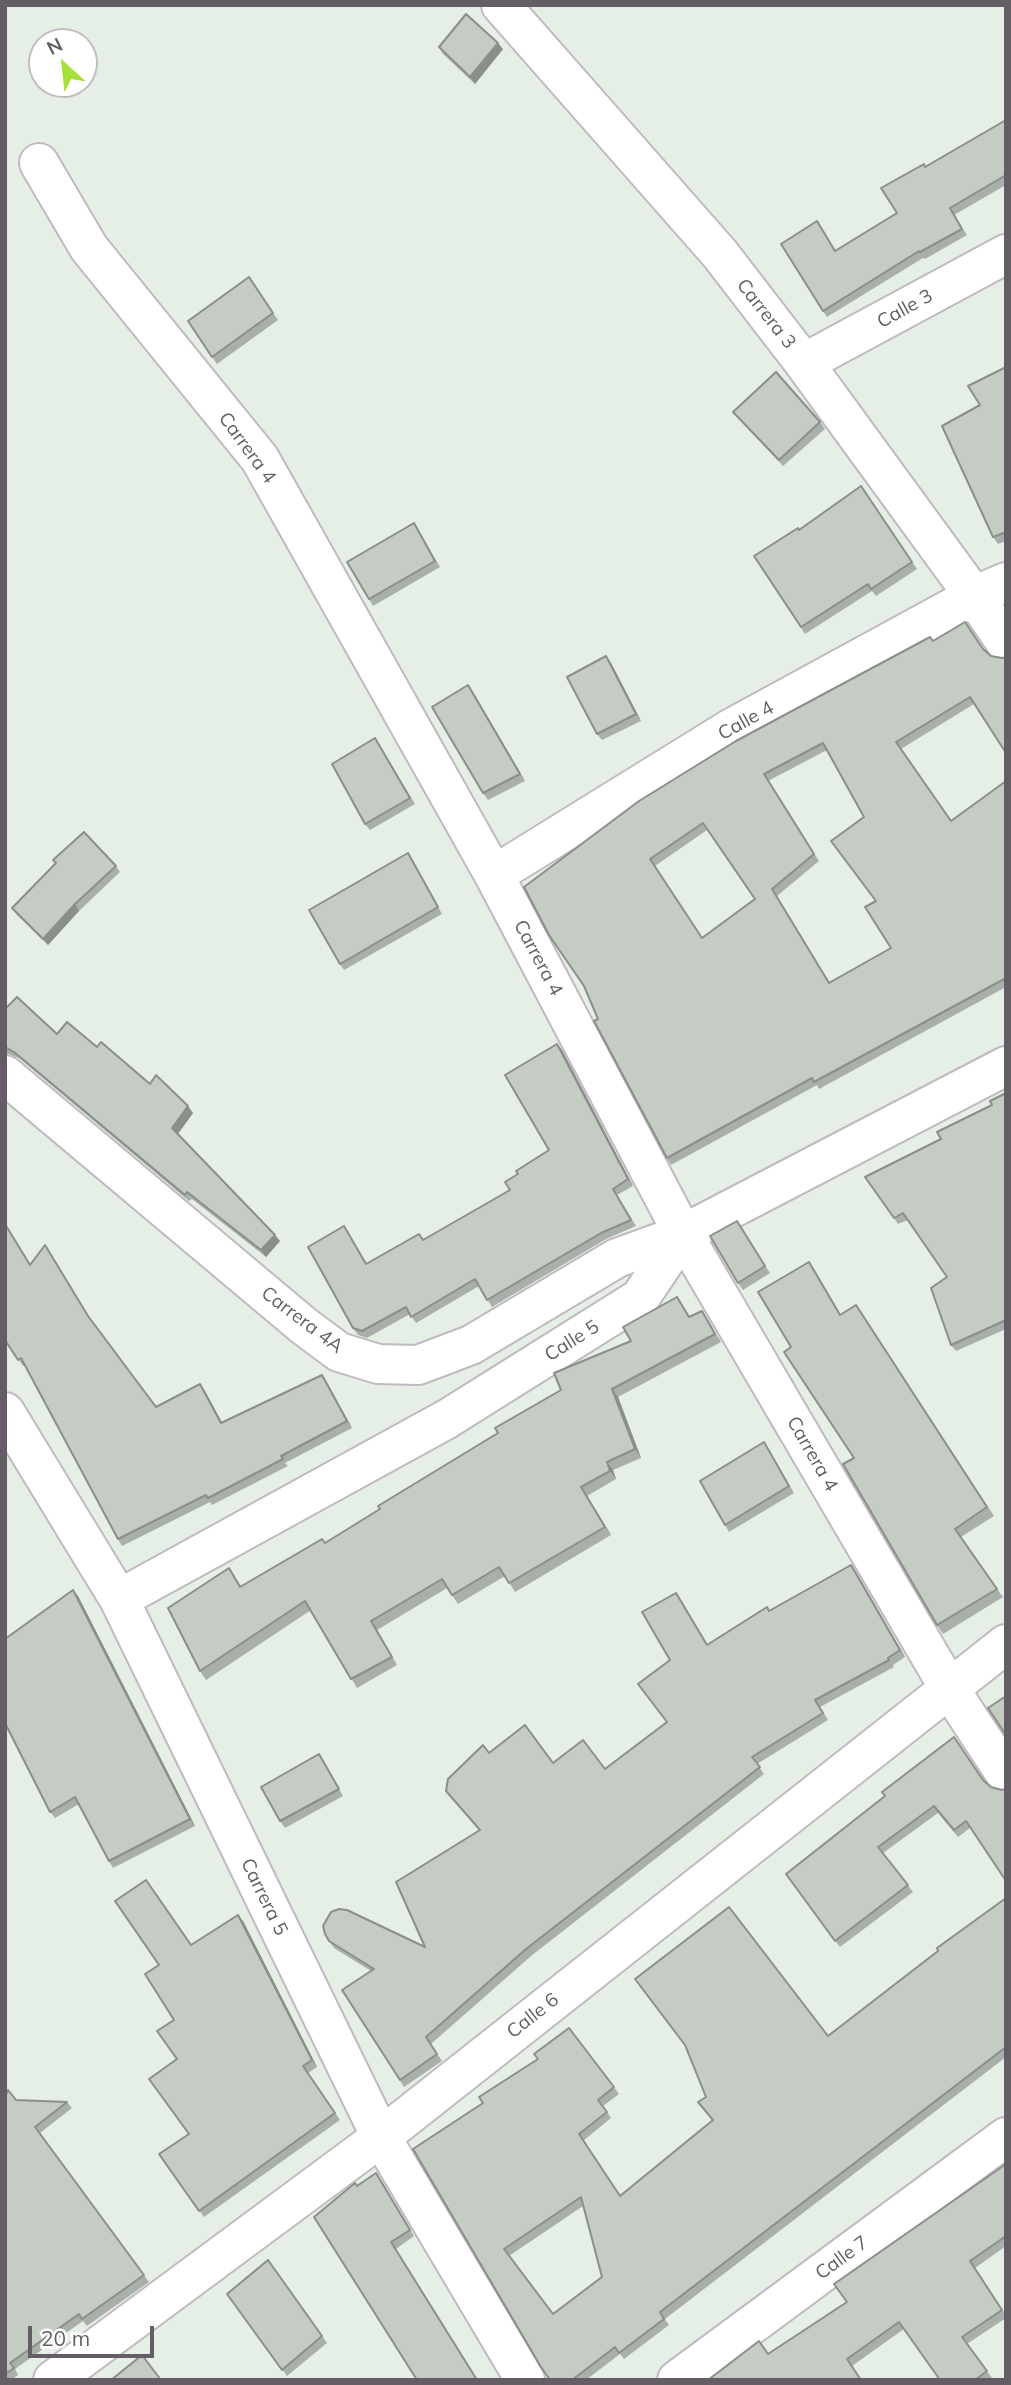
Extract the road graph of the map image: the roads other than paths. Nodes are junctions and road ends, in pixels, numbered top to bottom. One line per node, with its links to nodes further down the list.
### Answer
1 (501, 5): 4 (street, Carrera 3)
2 (39, 163): 7 (street, Carrera 4)
3 (1006, 254): 4 (street, Calle 3)
4 (804, 363): 5 (street, Carrera 3)
5 (990, 589): 6 (street, Carrera 3); 7 (street, Calle 4)
6 (1006, 643)
7 (494, 875): 10 (street, Carrera 4)
8 (1006, 1066): 10 (street, Calle 5)
9 (5, 1075): 10 (street, Carrera 4A)
10 (684, 1234): 12 (street, Calle 5); 14 (street, Carrera 4)
11 (5, 1412): 12 (street, Carrera 5)
12 (119, 1599): 16 (street, Carrera 5)
13 (1006, 1644): 14 (street, Calle 6)
14 (949, 1688): 15 (street, Carrera 4); 16 (street, Calle 6)
15 (1006, 1775)
16 (381, 2137): 18 (street, Calle 6); 19 (street, Carrera 5)
17 (1006, 2137): 20 (street, Calle 7)
18 (53, 2380)
19 (525, 2380)
20 (677, 2380)

